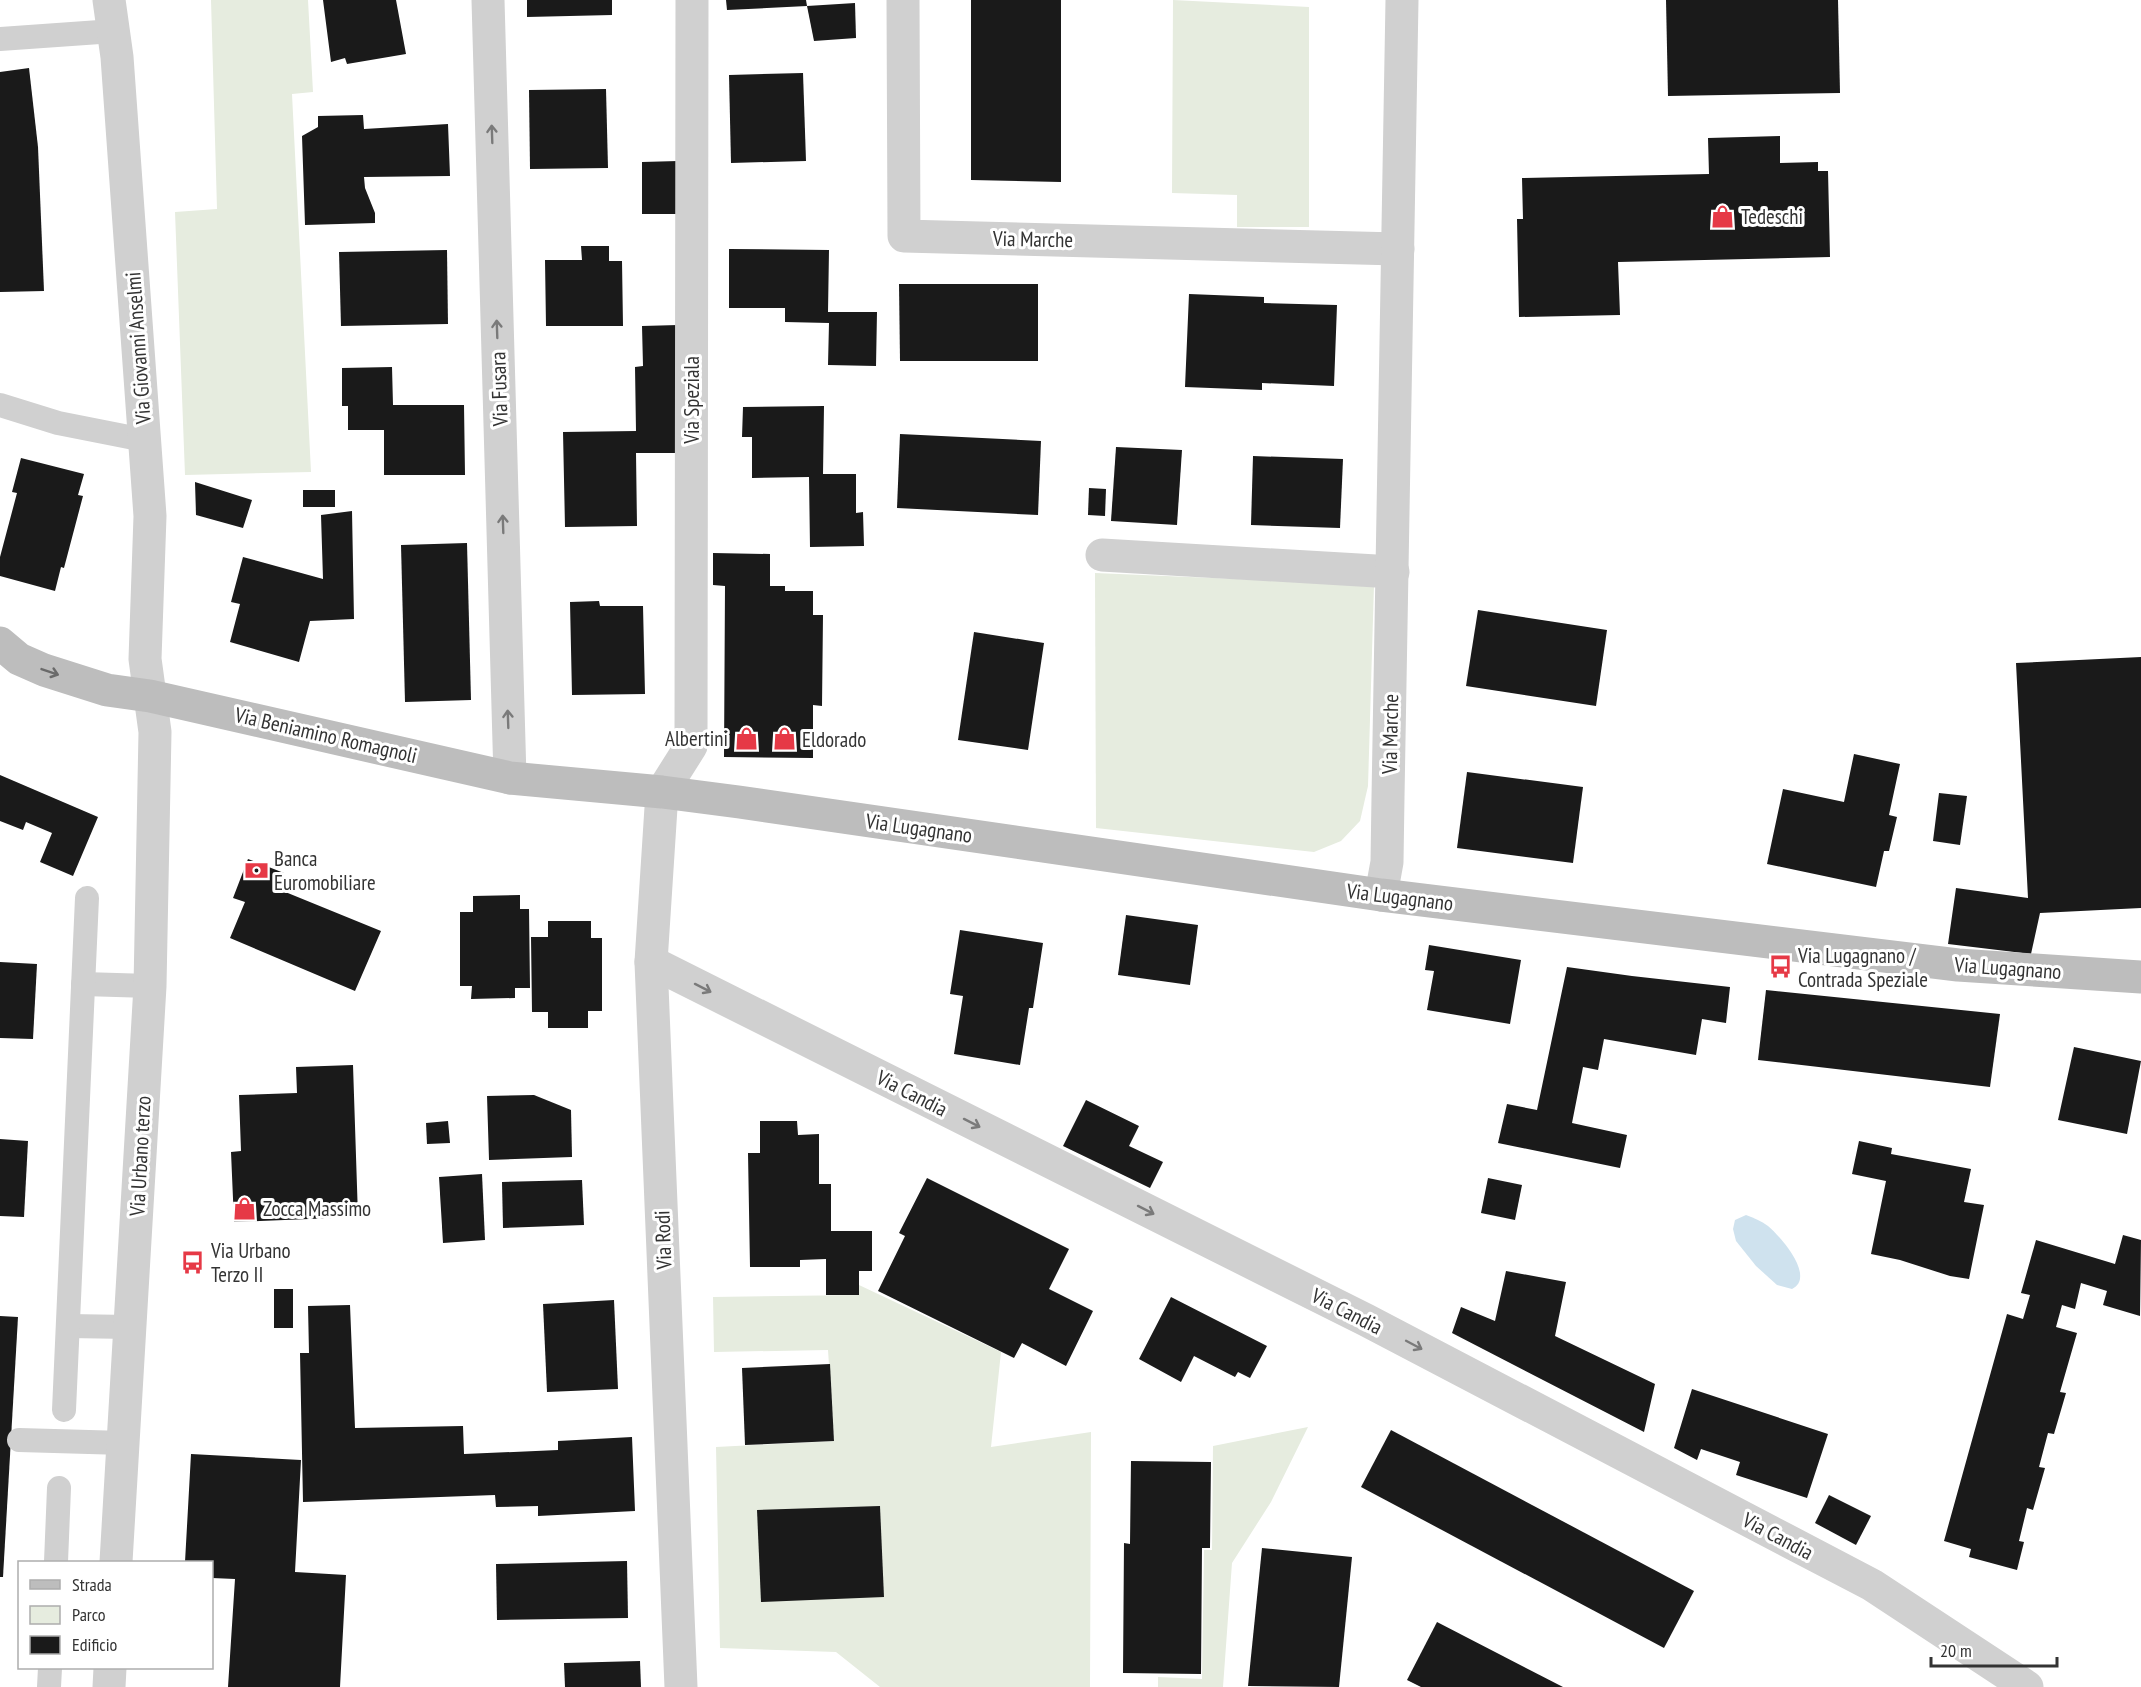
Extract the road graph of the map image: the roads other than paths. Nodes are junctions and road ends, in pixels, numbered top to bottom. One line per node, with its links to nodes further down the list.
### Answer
1 (488, 0): 14 (street, Via Fusara, one-way to 1)
2 (692, 0): 15 (street, Via Speziala)
3 (903, 0): 7 (street, Via Marche)
4 (1402, 0): 7 (street, Via Marche)
5 (111, 15): 6 (lane); 9 (street, Via Giovanni Anselmi)
6 (0, 39)
7 (1398, 249): 11 (street, Via Marche)
8 (0, 405): 9 (lane)
9 (144, 440): 13 (street, Via Giovanni Anselmi)
10 (1102, 555): 11 (street)
11 (1393, 572): 16 (street, Via Marche)
12 (0, 642): 13 (main road, Via Beniamino Romagnoli, one-way to 13)
13 (150, 696): 14 (main road, Via Beniamino Romagnoli); 21 (street, Via Urbano terzo)
14 (510, 778): 15 (main road, Via Beniamino Romagnoli)
15 (662, 792): 16 (main road, Via Lugagnano); 18 (street, Via Rodi)
16 (1381, 895): 19 (main road, Via Lugagnano)
17 (87, 898): 20 (lane)
18 (651, 962): 34 (street, Via Rodi); 35 (street, Via Candia, one-way to 35)
19 (2141, 977)
20 (83, 984): 21 (lane); 22 (lane)
21 (150, 986): 23 (street, Via Urbano terzo)
22 (68, 1326): 23 (lane); 24 (lane)
23 (130, 1327): 26 (street, Via Urbano terzo)
24 (64, 1410)
25 (18, 1440): 26 (lane)
26 (124, 1443): 29 (street, Via Urbano terzo)
27 (60, 1488): 28 (lane)
28 (56, 1561)
29 (116, 1561)
30 (50, 1669): 32 (lane)
31 (110, 1669): 33 (street)
32 (49, 1687)
33 (109, 1687)
34 (681, 1687)
35 (2027, 1687)

